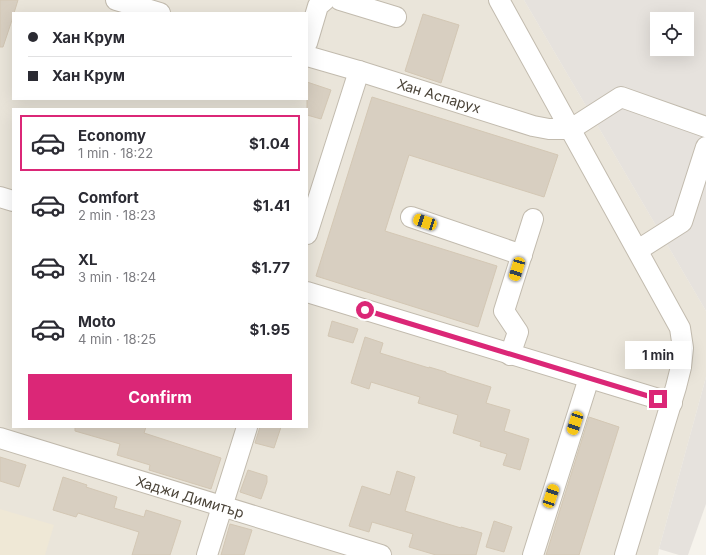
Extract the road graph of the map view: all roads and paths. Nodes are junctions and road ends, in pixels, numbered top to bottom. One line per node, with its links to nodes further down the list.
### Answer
1 (116, 0): 5 (street)
2 (324, 0): 7 (street)
3 (340, 0): 6 (street)
4 (500, 0): 11 (street)
5 (157, 12)
6 (396, 16)
7 (308, 40)
8 (308, 56): 9 (street, Хан Аспарух)
9 (359, 71): 11 (street, Хан Аспарух); 17 (street)
10 (706, 127): 11 (street)
11 (572, 129): 18 (street)
12 (706, 147): 18 (street)
13 (0, 197): 14 (street)
14 (12, 201)
15 (411, 217): 19 (street)
16 (533, 219): 19 (street)
17 (308, 231)
18 (638, 250): 23 (street)
19 (522, 255): 21 (street)
20 (308, 292): 21 (street)
21 (510, 355): 22 (street)
22 (589, 378): 23 (street); 29 (street)
23 (672, 403): 30 (street)
24 (247, 428): 26 (street)
25 (0, 438): 26 (street, Хаджи Димитър)
26 (222, 507): 27 (street); 28 (street, Хаджи Димитър)
27 (207, 555)
28 (381, 555)
29 (533, 555)
30 (624, 555)

